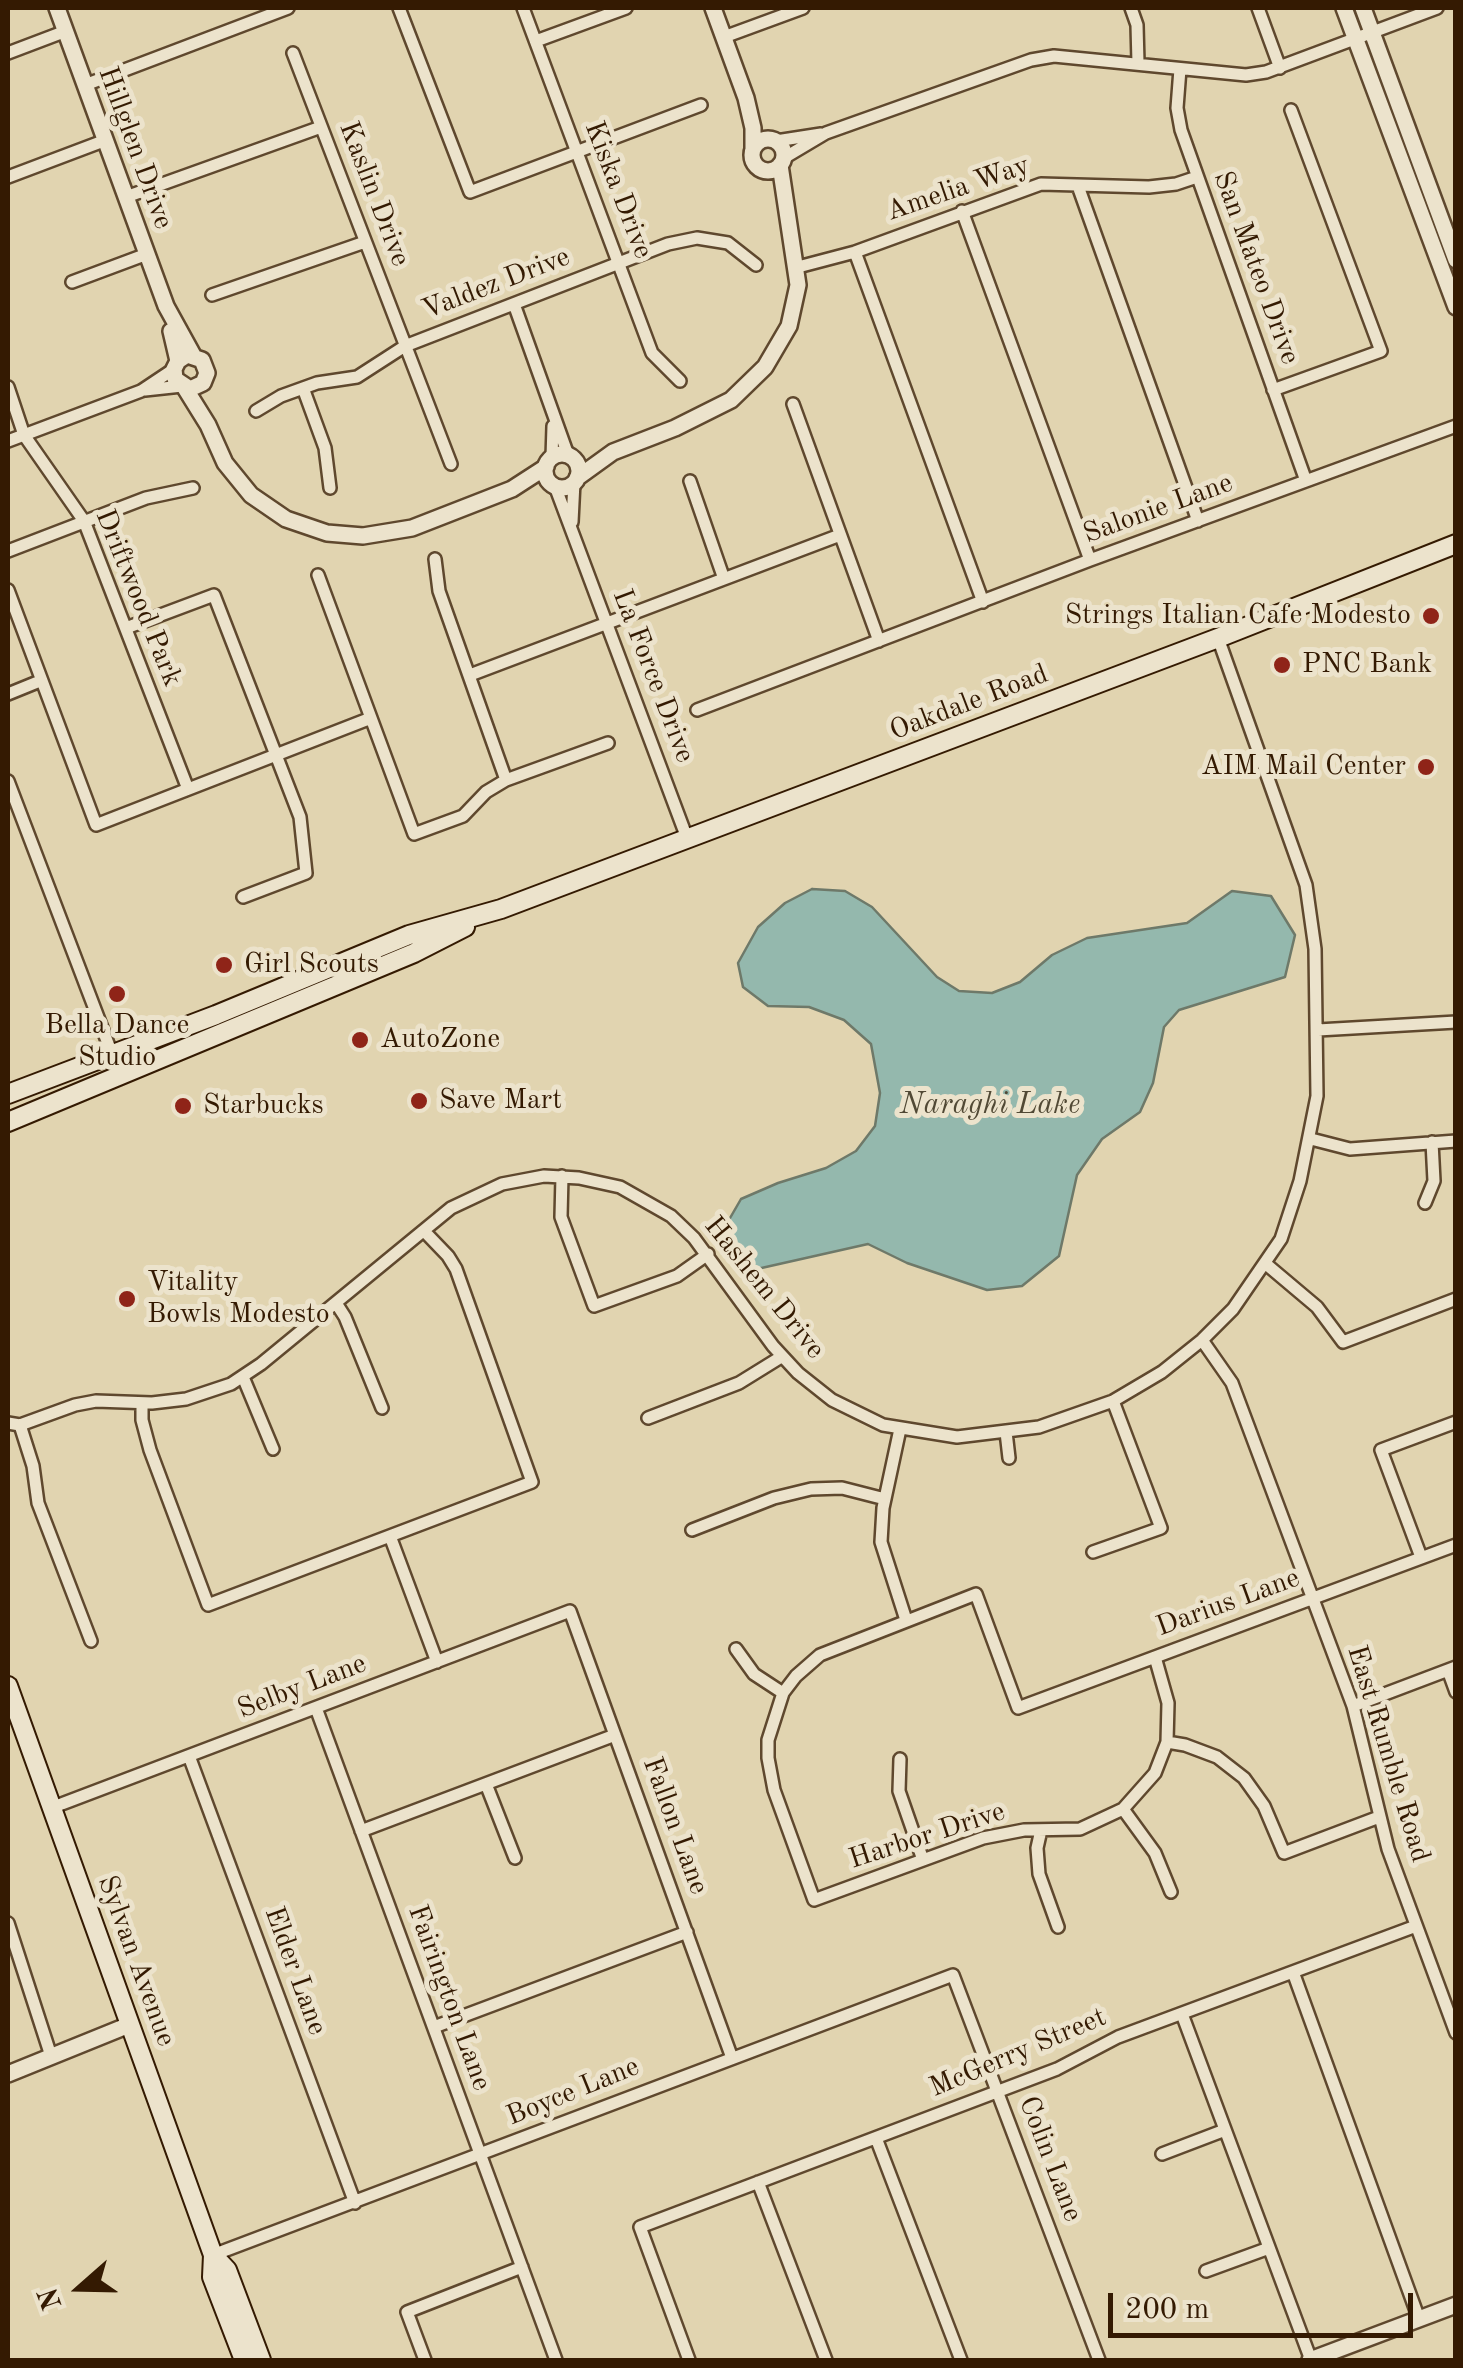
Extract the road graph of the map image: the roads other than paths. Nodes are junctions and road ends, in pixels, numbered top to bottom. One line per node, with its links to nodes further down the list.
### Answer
1 (57, 8): 13 (street, Hillglen Drive)
2 (288, 8): 23 (street)
3 (398, 8): 32 (street)
4 (523, 8): 17 (street, Kiska Drive)
5 (626, 8): 17 (street)
6 (713, 8): 15 (street)
7 (803, 8): 15 (street)
8 (1131, 8): 20 (street)
9 (1258, 8): 21 (street)
10 (1344, 8): 16 (street)
11 (1364, 8): 14 (street)
12 (1436, 8): 14 (street)
13 (66, 31): 18 (street); 23 (street, Hillglen Drive)
14 (1373, 33): 16 (street); 44 (street)
15 (724, 37): 24 (street)
16 (1355, 40): 21 (street); 51 (street)
17 (536, 42): 32 (street, Kiska Drive)
18 (8, 53)
19 (293, 53): 27 (street, Kaslin Drive)
20 (1138, 63): 22 (street); 28 (street)
21 (1280, 68): 22 (street)
22 (1180, 69): 36 (street, San Mateo Drive)
23 (85, 84): 29 (street, Hillglen Drive)
24 (746, 98): 30 (street); 31 (street)
25 (701, 105): 32 (street)
26 (1291, 110): 59 (street)
27 (321, 127): 38 (street); 41 (street, Kaslin Drive)
28 (826, 134): 30 (street); 33 (street)
29 (106, 140): 35 (street); 38 (street, Hillglen Drive)
30 (773, 140): 31 (street); 33 (street)
31 (753, 149): 34 (street)
32 (576, 150): 45 (street, Kiska Drive)
33 (782, 161): 34 (street); 40 (street)
34 (763, 170): 40 (street)
35 (8, 177)
36 (1198, 177): 37 (street, Amelia Way); 59 (street, San Mateo Drive)
37 (1078, 186): 39 (street, Amelia Way); 78 (street)
38 (126, 197): 43 (street, Hillglen Drive)
39 (962, 211): 42 (street, Amelia Way); 84 (street)
40 (789, 218): 47 (street)
41 (365, 242): 49 (street); 52 (street, Kaslin Drive)
42 (855, 252): 47 (street, Amelia Way); 88 (street)
43 (148, 254): 48 (street); 53 (street, Hillglen Drive)
44 (1456, 260)
45 (618, 263): 46 (street, Valdez Drive); 50 (street, Valdez Drive); 54 (street, Kiska Drive)
46 (756, 265)
47 (798, 267): 67 (street)
48 (72, 282)
49 (212, 295)
50 (514, 304): 52 (street, Valdez Drive); 68 (street, La Force Drive)
51 (1456, 306)
52 (405, 346): 58 (street, Valdez Drive); 69 (street, Kaslin Drive)
53 (182, 362): 55 (street, Hillglen Drive); 57 (street, Hillglen Drive); 60 (street)
54 (680, 381)
55 (204, 382): 57 (street); 63 (street, Hillglen Drive)
56 (8, 387): 65 (street, Driftwood Park)
57 (183, 387): 60 (street); 63 (street, Hillglen Drive)
58 (303, 388): 62 (street, Valdez Drive); 75 (street)
59 (1273, 390): 72 (street, San Mateo Drive)
60 (140, 391): 65 (street)
61 (793, 404): 80 (street)
62 (256, 411)
63 (208, 425): 76 (street, Hillglen Drive)
64 (1456, 426): 72 (street, Salonie Lane)
65 (24, 435): 66 (street); 77 (street, Driftwood Park)
66 (8, 441)
67 (613, 452): 68 (street); 70 (street)
68 (559, 459): 70 (street, La Force Drive); 73 (street, La Force Drive); 76 (street, Hillglen Drive)
69 (451, 464)
70 (576, 480): 73 (street); 79 (street, La Force Drive)
71 (690, 481): 86 (street)
72 (1306, 481): 78 (street, Salonie Lane)
73 (553, 485): 76 (street, Hillglen Drive); 79 (street, La Force Drive)
74 (193, 488): 77 (street)
75 (330, 488)
76 (512, 489)
77 (84, 521): 82 (street); 90 (street, Driftwood Park)
78 (1198, 521): 84 (street, Salonie Lane)
79 (572, 531): 89 (street, La Force Drive)
80 (840, 536): 86 (street); 92 (street)
81 (1456, 544): 91 (main road, Oakdale Road)
82 (8, 551)
83 (434, 559): 93 (street)
84 (1090, 560): 88 (street, Salonie Lane)
85 (318, 575): 97 (street)
86 (724, 579): 89 (street)
87 (8, 590): 94 (street)
88 (983, 602): 92 (street, Salonie Lane)
89 (607, 623): 93 (street); 103 (street, La Force Drive)
90 (126, 628): 99 (street); 102 (street, Driftwood Park)
91 (1218, 638): 103 (main road, Oakdale Road); 109 (street, Hashem Drive)
92 (879, 641): 96 (street, Salonie Lane)
93 (470, 675): 100 (street)
94 (40, 680): 95 (street); 102 (street)
95 (8, 694)
96 (697, 710)
97 (371, 718): 99 (street); 100 (street)
98 (608, 744): 100 (street)
99 (276, 755): 102 (street); 104 (street)
100 (506, 780)
101 (8, 781): 110 (street)
102 (188, 789)
103 (687, 838): 105 (main road, Oakdale Road)
104 (243, 898)
105 (500, 908): 106 (main road, Oakdale Road); 107 (main road, Oakdale Road)
106 (409, 935): 107 (main road); 110 (main road, Oakdale Road)
107 (310, 997): 112 (main road, Oakdale Road)
108 (1456, 1022): 109 (street)
109 (1318, 1030): 113 (street, Hashem Drive)
110 (112, 1054): 111 (main road, Oakdale Road)
111 (8, 1094)
112 (8, 1122)
113 (1311, 1139): 115 (street); 120 (street, Hashem Drive)
114 (1456, 1141): 115 (street)
115 (1432, 1142): 117 (street)
116 (562, 1176): 118 (street, Hashem Drive); 119 (street, Hashem Drive); 119 (street)
117 (1425, 1203)
118 (424, 1231): 122 (street, Hashem Drive); 139 (street)
119 (708, 1254): 124 (street, Hashem Drive)
120 (1266, 1264): 121 (street); 123 (street, Hashem Drive)
121 (1456, 1300)
122 (336, 1303): 125 (street, Hashem Drive); 128 (street)
123 (1202, 1340): 126 (street, Hashem Drive); 143 (street, East Rumble Road)
124 (781, 1357): 129 (street); 132 (street, Hashem Drive)
125 (243, 1376): 127 (street, Hashem Drive); 135 (street)
126 (1113, 1401): 133 (street, Hashem Drive); 141 (street)
127 (142, 1403): 131 (street, Hashem Drive); 139 (street)
128 (382, 1408)
129 (648, 1418)
130 (1456, 1422): 142 (street)
131 (14, 1424): 134 (street); 146 (street)
132 (900, 1429): 133 (street, Hashem Drive); 137 (street)
133 (1006, 1432): 136 (street)
134 (8, 1438)
135 (273, 1449)
136 (1009, 1458)
137 (885, 1499): 138 (street); 145 (street)
138 (692, 1530)
139 (390, 1536): 149 (street)
140 (1456, 1544): 142 (street, Darius Lane)
141 (1093, 1552)
142 (1421, 1558): 143 (street, Darius Lane)
143 (1312, 1598): 148 (street, Darius Lane); 154 (street, East Rumble Road)
144 (570, 1611): 149 (street, Selby Lane); 156 (street, Fallon Lane)
145 (906, 1620): 148 (street, Darius Lane); 153 (street)
146 (91, 1641)
147 (736, 1649): 153 (street)
148 (1155, 1657): 157 (street)
149 (437, 1662): 155 (street, Selby Lane)
150 (1452, 1668): 152 (street); 154 (street)
151 (8, 1686): 161 (main road, Sylvan Avenue)
152 (1456, 1692)
153 (783, 1693): 167 (street, Harbor Drive)
154 (1353, 1706): 163 (street, East Rumble Road)
155 (316, 1708): 158 (street, Selby Lane); 164 (street, Fairington Lane)
156 (615, 1735): 160 (street); 172 (street, Fallon Lane)
157 (1167, 1742): 162 (street, Harbor Drive); 163 (street)
158 (189, 1756): 161 (street, Selby Lane); 188 (street, Elder Lane)
159 (900, 1759): 167 (street)
160 (486, 1784): 164 (street); 166 (street)
161 (51, 1808): 176 (main road, Sylvan Avenue)
162 (1123, 1809): 165 (street, Harbor Drive); 168 (street)
163 (1379, 1817): 170 (street, East Rumble Road)
164 (361, 1830): 177 (street, Fairington Lane)
165 (1040, 1830): 167 (street, Harbor Drive); 171 (street)
166 (515, 1858)
167 (923, 1860)
168 (1171, 1892)
169 (8, 1922): 179 (street)
170 (1416, 1926): 173 (street, McGerry Street); 178 (street, East Rumble Road)
171 (1058, 1927)
172 (687, 1932): 177 (street); 180 (street, Fallon Lane)
173 (1294, 1972): 175 (street, McGerry Street); 194 (street)
174 (952, 1976): 180 (street, Boyce Lane); 182 (street, Colin Lane)
175 (1182, 2014): 182 (street, McGerry Street); 183 (street)
176 (129, 2025): 179 (street); 190 (main road, Sylvan Avenue)
177 (434, 2027): 186 (street, Fairington Lane)
178 (1456, 2034)
179 (51, 2056): 181 (street)
180 (732, 2058): 186 (street, Boyce Lane)
181 (8, 2074)
182 (998, 2092): 184 (street, McGerry Street); 202 (street, Colin Lane)
183 (1225, 2130): 185 (street); 189 (street)
184 (876, 2138): 187 (street, McGerry Street); 201 (street)
185 (1162, 2154)
186 (480, 2156): 188 (street, Boyce Lane); 191 (street, Fairington Lane)
187 (758, 2182): 199 (street, McGerry Street); 200 (street)
188 (354, 2203): 190 (street, Boyce Lane)
189 (1269, 2248): 192 (street); 203 (street)
190 (213, 2255): 195 (main road, Sylvan Avenue); 196 (main road, Sylvan Avenue)
191 (522, 2266): 197 (street); 198 (street, Fairington Lane)
192 (1206, 2271)
193 (1456, 2304): 194 (street)
194 (1419, 2318): 203 (street)
195 (244, 2360)
196 (262, 2360)
197 (425, 2360)
198 (556, 2360)
199 (689, 2360)
200 (826, 2360)
201 (960, 2360)
202 (1100, 2360)
203 (1310, 2360)

